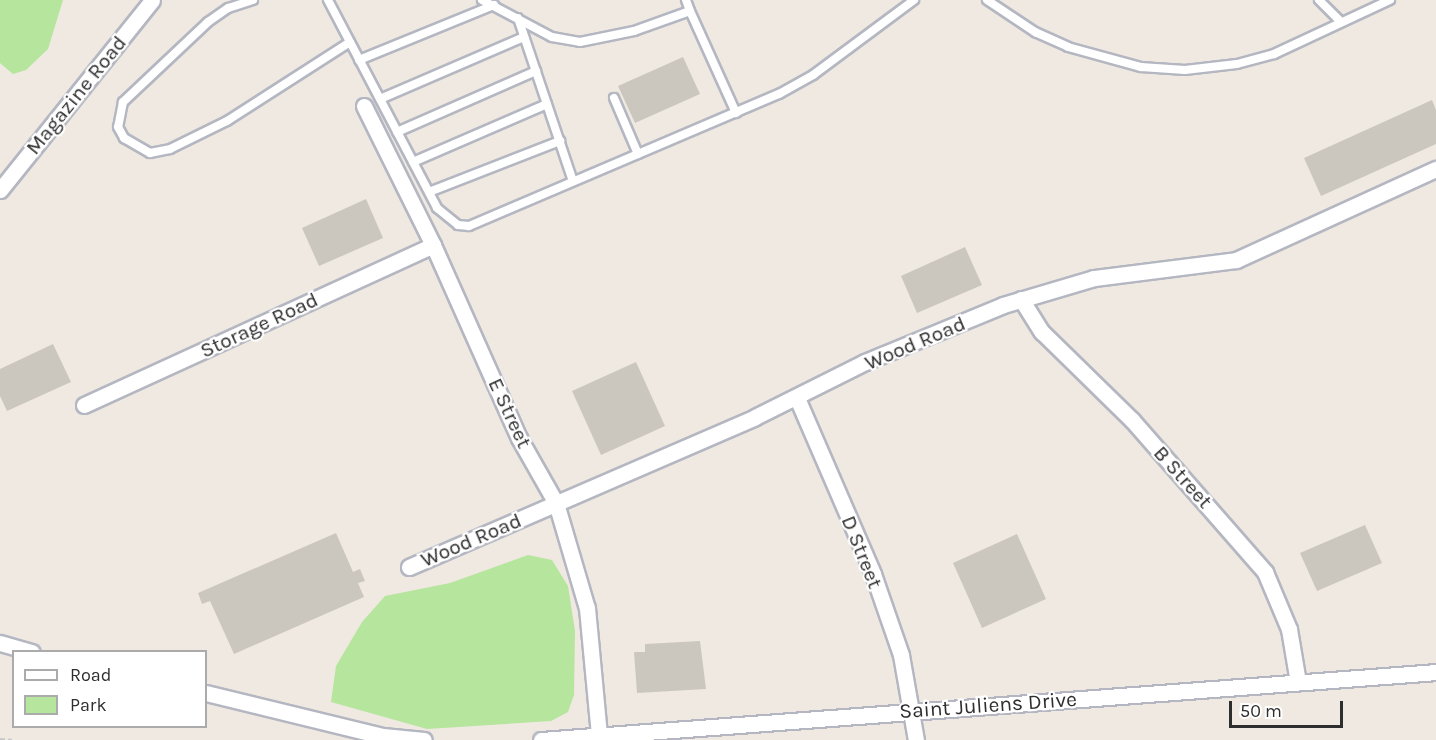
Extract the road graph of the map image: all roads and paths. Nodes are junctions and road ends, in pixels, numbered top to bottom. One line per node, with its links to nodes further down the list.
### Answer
1 (152, 0): 29 (street, Magazine Road)
2 (253, 0): 15 (lane)
3 (328, 0): 15 (lane)
4 (482, 0): 10 (lane)
5 (686, 0): 11 (lane)
6 (914, 0): 22 (lane)
7 (987, 0): 13 (lane)
8 (1319, 0): 13 (lane)
9 (1390, 0): 13 (lane)
10 (494, 4): 12 (lane); 16 (lane)
11 (690, 11): 12 (lane); 22 (lane)
12 (518, 18): 14 (lane)
13 (1341, 22)
14 (524, 37): 17 (lane); 19 (lane)
15 (350, 42): 16 (lane)
16 (359, 60): 19 (lane)
17 (536, 71): 20 (lane); 23 (lane)
18 (614, 98): 25 (lane)
19 (380, 99): 23 (lane)
20 (547, 104): 24 (lane); 26 (lane)
21 (364, 106): 31 (street, E Street)
22 (736, 113): 25 (lane)
23 (397, 132): 26 (lane)
24 (560, 141): 28 (lane); 30 (lane)
25 (638, 154): 28 (lane)
26 (413, 162): 30 (lane)
27 (1436, 170): 32 (street, Wood Road)
28 (573, 181): 30 (lane)
29 (0, 190)
30 (429, 192)
31 (433, 245): 34 (street, Storage Road); 35 (street, E Street)
32 (1021, 299): 33 (street, Wood Road); 40 (street, B Street)
33 (797, 398): 35 (street, Wood Road); 42 (street, D Street)
34 (84, 405)
35 (556, 503): 36 (street, Wood Road); 43 (street, E Street)
36 (409, 567)
37 (0, 643): 38 (street)
38 (28, 650)
39 (1436, 672): 40 (street, Saint Juliens Drive)
40 (1298, 682): 42 (street, Saint Juliens Drive)
41 (207, 693): 46 (street)
42 (913, 711): 43 (street, Saint Juliens Drive); 48 (street, D Street)
43 (599, 736): 47 (street, Saint Juliens Drive)
44 (0, 739): 45 (path)
45 (15, 740)
46 (424, 740)
47 (541, 740)
48 (916, 740)

